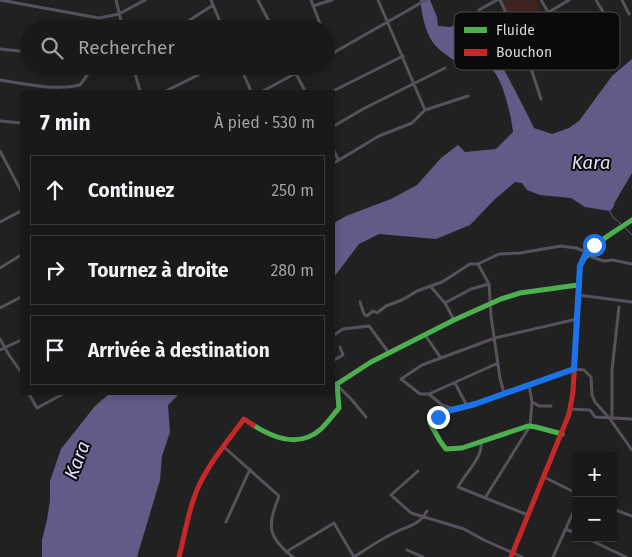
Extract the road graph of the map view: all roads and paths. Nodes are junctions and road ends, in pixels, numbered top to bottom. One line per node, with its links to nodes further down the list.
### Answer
1 (0, 0): 21 (street)
2 (116, 0): 21 (street)
3 (145, 0): 21 (street)
4 (211, 0): 15 (street)
5 (258, 0): 26 (street)
6 (311, 0): 16 (street)
7 (332, 0): 16 (street)
8 (378, 0): 28 (street)
9 (426, 0): 28 (street)
10 (499, 0): 17 (street); 18 (street)
11 (541, 0): 19 (street)
12 (569, 0): 19 (street)
13 (596, 0): 20 (street)
14 (622, 0): 22 (street)
15 (213, 5): 24 (street); 25 (street)
16 (313, 6): 27 (street)
17 (479, 10)
18 (505, 12)
19 (549, 12)
20 (603, 12)
21 (119, 14): 23 (street)
22 (630, 14)
23 (121, 20)
24 (190, 20)
25 (220, 20)
26 (268, 20)
27 (318, 20)
28 (388, 21): 31 (street); 32 (street)
29 (0, 49): 30 (street)
30 (20, 51)
31 (335, 52)
32 (403, 56): 42 (street); 48 (street)
33 (445, 68): 42 (street)
34 (532, 70): 50 (street)
35 (87, 75): 41 (street)
36 (136, 75): 43 (street)
37 (198, 75): 44 (street)
38 (244, 75): 45 (street)
39 (294, 75): 46 (street)
40 (297, 75): 47 (street)
41 (0, 80)
42 (414, 83): 51 (street); 54 (street)
43 (140, 90)
44 (168, 90)
45 (251, 90)
46 (264, 90)
47 (304, 90)
48 (335, 90)
49 (468, 96): 51 (street)
50 (541, 98)
51 (425, 110): 57 (street)
52 (0, 121): 53 (street)
53 (20, 123)
54 (335, 125)
55 (0, 151): 59 (street)
56 (335, 153): 57 (street)
57 (338, 159): 58 (street)
58 (335, 162)
59 (20, 189)
60 (20, 212): 62 (street)
61 (632, 221): 63 (street)
62 (0, 222)
63 (586, 253): 65 (street); 66 (street); 69 (street)
64 (20, 256): 67 (street)
65 (478, 264): 68 (street); 70 (street)
66 (632, 264)
67 (0, 268)
68 (489, 284): 75 (street); 76 (street)
69 (578, 284): 71 (street); 76 (street)
70 (431, 287): 73 (street); 75 (street)
71 (578, 295): 74 (street); 79 (street)
72 (20, 298): 78 (street)
73 (360, 302)
74 (632, 302)
75 (445, 303): 80 (street)
76 (490, 304): 80 (street); 84 (street)
77 (619, 307): 108 (street)
78 (0, 308)
79 (577, 319): 84 (street); 93 (street)
80 (454, 320): 82 (street)
81 (335, 334): 89 (street)
82 (425, 335): 89 (street); 90 (street)
83 (0, 338): 86 (street)
84 (495, 338): 90 (street); 92 (street)
85 (20, 340): 86 (street)
86 (5, 347): 88 (street); 94 (street)
87 (340, 347): 91 (street)
88 (0, 350)
89 (389, 353): 95 (street)
90 (441, 358): 99 (street)
91 (335, 359)
92 (498, 363): 96 (street); 98 (street)
93 (574, 369): 97 (street); 106 (street); 108 (street)
94 (20, 370)
95 (335, 383): 107 (street); 113 (street)
96 (456, 383): 99 (street); 103 (street)
97 (530, 385): 98 (street); 102 (street)
98 (504, 393): 103 (street)
99 (429, 394): 105 (street)
100 (30, 395): 101 (street)
101 (61, 395)
102 (532, 402): 104 (street); 110 (street)
103 (466, 406): 105 (street)
104 (550, 406)
105 (455, 409): 112 (street)
106 (570, 409): 108 (street); 111 (street)
107 (366, 417)
108 (611, 418): 109 (street); 114 (street)
109 (632, 419)
110 (530, 426): 111 (street); 112 (street); 119 (street)
111 (562, 434): 117 (street)
112 (481, 442): 119 (street)
113 (224, 447): 115 (street); 133 (street)
114 (632, 450)
115 (250, 469): 126 (street); 131 (street)
116 (418, 471): 124 (street)
117 (544, 477): 118 (street); 123 (street)
118 (572, 491)
119 (485, 498): 123 (street)
120 (617, 510): 125 (street)
121 (427, 511): 124 (street)
122 (572, 514): 127 (street)
123 (528, 515): 132 (street)
124 (424, 516): 131 (street); 132 (street)
125 (632, 516)
126 (226, 522)
127 (565, 528): 128 (street); 137 (street)
128 (572, 532)
129 (594, 542): 138 (street)
130 (407, 550): 135 (street)
131 (286, 552): 134 (street)
132 (512, 554): 136 (street)
133 (179, 557)
134 (293, 557)
135 (424, 557)
136 (522, 557)
137 (553, 557)
138 (626, 557)

